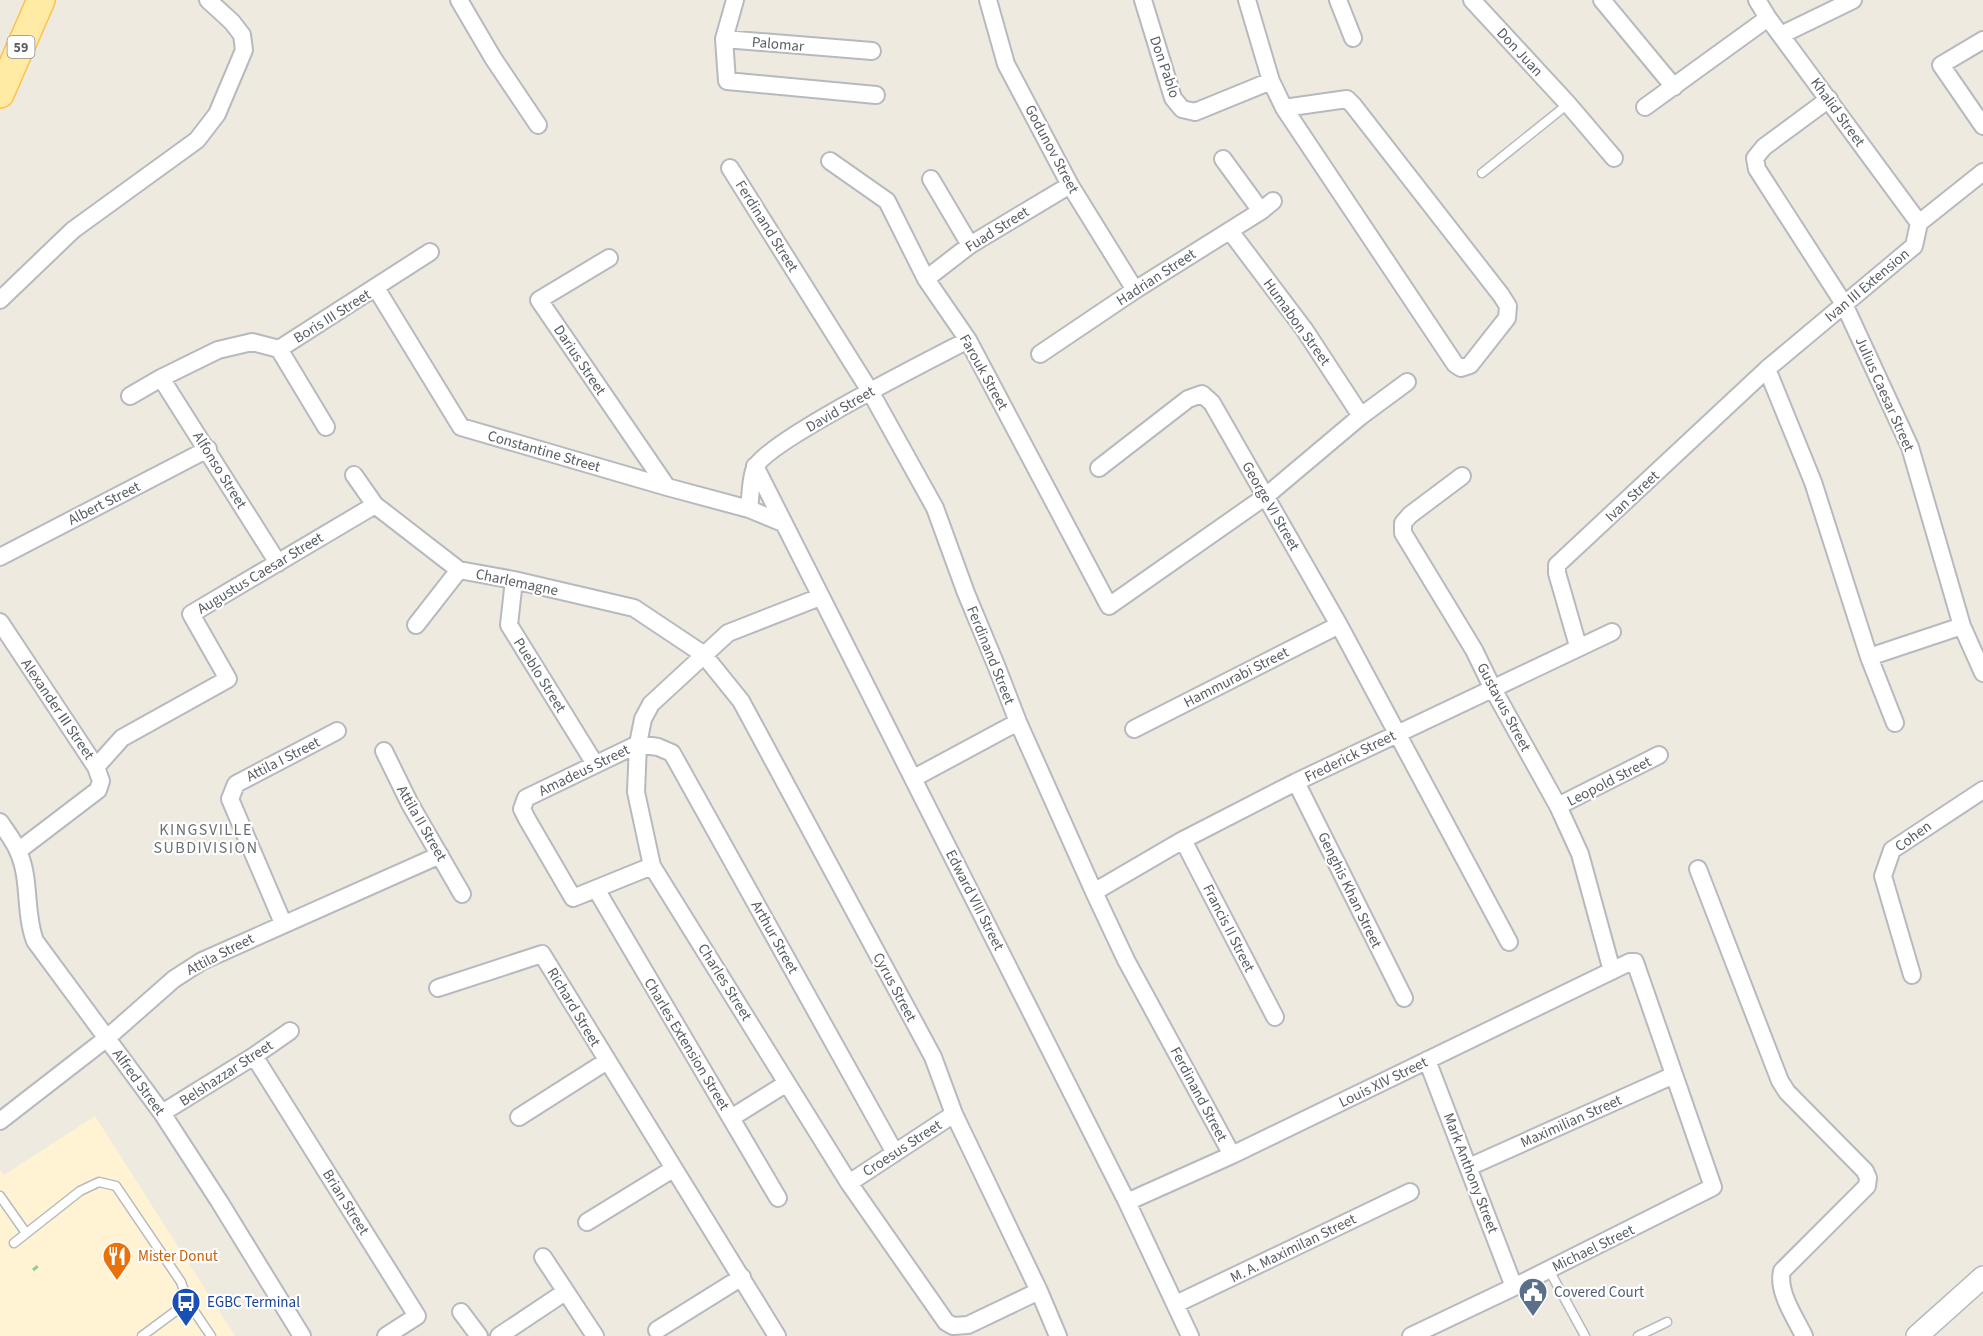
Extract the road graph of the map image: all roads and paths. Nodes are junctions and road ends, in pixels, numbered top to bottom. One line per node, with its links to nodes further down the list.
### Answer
1 (42, 0): 21 (main road, 59)
2 (208, 0): 45 (street)
3 (459, 0): 27 (street)
4 (735, 0): 16 (street)
5 (988, 0): 36 (street, Godunov Street)
6 (1143, 0): 19 (street, Don Pablo)
7 (1246, 0): 19 (street)
8 (1338, 0): 15 (street)
9 (1472, 0): 24 (street, Don Juan)
10 (1602, 0): 20 (street)
11 (1757, 0): 13 (street, Khalid Street)
12 (1853, 0): 14 (street)
13 (1768, 18): 14 (street, Khalid Street); 20 (street)
14 (1781, 35): 23 (street, Khalid Street)
15 (1353, 38)
16 (724, 39): 18 (street, Palomar); 22 (street)
17 (1983, 40): 28 (street)
18 (872, 51)
19 (1271, 81): 26 (street)
20 (1674, 87): 25 (street)
21 (0, 94)
22 (876, 95)
23 (1828, 99): 37 (street, Khalid Street); 46 (street, Julius Caesar Street)
24 (1568, 104): 29 (street, Don Juan); 33 (lane)
25 (1645, 107)
26 (1284, 108): 26 (street)
27 (538, 125)
28 (1983, 126)
29 (1614, 158)
30 (1223, 159): 38 (street, Hadrian Street)
31 (830, 161): 42 (street, Farouk Street)
32 (730, 168): 53 (street, Ferdinand Street)
33 (1482, 173)
34 (1982, 176): 37 (street, Ivan III Extension)
35 (931, 179): 39 (street)
36 (1070, 184): 39 (street, Fuad Street); 44 (street, Godunov Street)
37 (1919, 224): 46 (street, Ivan III Extension)
38 (1230, 231): 44 (street, Hadrian Street); 55 (street, Humabon Street)
39 (970, 245): 42 (street, Fuad Street)
40 (430, 252): 43 (street, Boris III Street)
41 (609, 258): 62 (street, Darius Street)
42 (926, 279): 47 (street, Farouk Street)
43 (376, 288): 48 (street, Boris III Street); 62 (street, Constantine Street)
44 (1135, 290): 49 (street, Hadrian Street)
45 (0, 300)
46 (1844, 304): 50 (street, Ivan III Extension); 75 (street, Julius Caesar Street)
47 (968, 340): 53 (street, David Street); 63 (street, Farouk Street)
48 (279, 349): 51 (street, Boris III Street); 56 (street)
49 (1040, 354)
50 (1767, 369): 77 (street, Ivan Street); 79 (street)
51 (161, 378): 54 (street, Boris III Street); 57 (street, Alfonso Street)
52 (1407, 382): 55 (street)
53 (870, 391): 58 (street, David Street); 82 (street, Ferdinand Street)
54 (130, 396)
55 (1361, 416): 63 (street)
56 (326, 427)
57 (208, 449): 67 (street, Albert Street); 68 (street, Alfonso Street)
58 (755, 466): 65 (street); 66 (street, Edward VIII Street)
59 (1099, 468): 63 (street, George VI Street)
60 (354, 475): 64 (street, Charlemagne)
61 (1462, 476): 81 (street, Gustavus Street)
62 (667, 487): 65 (street, Constantine Street)
63 (1266, 496): 74 (street, George VI Street)
64 (375, 505): 68 (street, Augustus Caesar Street); 69 (street, Charlemagne)
65 (749, 509): 66 (street, Constantine Street)
66 (783, 523): 71 (street, Edward VIII Street)
67 (0, 557)
68 (278, 563): 91 (street, Augustus Caesar Street)
69 (459, 570): 70 (street, Charlemagne); 73 (street)
70 (514, 580): 78 (street, Charlemagne); 90 (street, Pueblo Street)
71 (820, 597): 78 (street, Charles Street); 92 (street, Edward VIII Street)
72 (0, 622): 91 (street, Alexander III Street)
73 (416, 625)
74 (1339, 625): 84 (street, Hammurabi Street); 86 (street, George VI Street)
75 (1962, 626): 79 (street); 80 (street, Julius Caesar Street)
76 (1612, 632): 77 (street, Frederick Street)
77 (1578, 646): 81 (street, Frederick Street)
78 (703, 654): 87 (street, Charles Street); 120 (street, Cyrus Street)
79 (1869, 657): 83 (street)
80 (1983, 673)
81 (1493, 689): 86 (street, Frederick Street); 95 (street, Gustavus Street)
82 (1018, 723): 92 (street); 103 (street, Ferdinand Street)
83 (1895, 723)
84 (1134, 729)
85 (338, 731): 105 (street, Attila I Street)
86 (1397, 734): 93 (street, Frederick Street); 106 (street, George VI Street)
87 (638, 744): 90 (street, Amadeus Street); 100 (street, Charles Street); 124 (street, Arthur Street)
88 (384, 751): 99 (street, Attila II Street)
89 (1659, 755): 95 (street, Leopold Street)
90 (595, 764): 102 (street, Amadeus Street)
91 (96, 767): 98 (street)
92 (914, 778): 132 (street, Edward VIII Street)
93 (1296, 782): 97 (street, Frederick Street); 110 (street, Genghis Khan Street)
94 (1982, 794): 108 (street, Cohen)
95 (1558, 806): 107 (street, Gustavus Street)
96 (0, 822): 98 (street, Alfred Street)
97 (1183, 840): 103 (street, Frederick Street); 111 (street, Francis II Street)
98 (18, 851): 113 (street, Alfred Street)
99 (440, 855): 104 (street, Attila II Street); 105 (street, Attila Street)
100 (652, 866): 102 (street); 118 (street, Charles Street)
101 (1698, 868): 163 (street)
102 (596, 889): 122 (street, Charles Extension Street)
103 (1094, 892): 125 (street, Ferdinand Street)
104 (462, 894)
105 (283, 923): 113 (street, Attila Street)
106 (1509, 942)
107 (1612, 970): 115 (street, Louis XIV Street); 117 (street, Louis XIV Street)
108 (1912, 975)
109 (438, 988): 116 (street, Richard Street)
110 (1404, 998)
111 (1275, 1017)
112 (290, 1031): 114 (street, Belshazzar Street)
113 (107, 1038): 119 (street, Alfred Street); 123 (street, Attila Street)
114 (254, 1056): 119 (street, Belshazzar Street); 153 (street, Brian Street)
115 (1427, 1060): 125 (street, Louis XIV Street); 126 (street, Mark Anthony Street)
116 (607, 1061): 121 (street, Richard Street); 127 (street, Richard Street)
117 (1674, 1076): 126 (street, Maximilian Street); 139 (street, Michael Street)
118 (787, 1083): 122 (street); 128 (street, Charles Street)
119 (162, 1113): 152 (street, Alfred Street)
120 (954, 1114): 124 (street, Croesus Street); 143 (street, Cyrus Street)
121 (519, 1117)
122 (731, 1118): 131 (street, Charles Extension Street)
123 (0, 1121)
124 (895, 1153): 128 (street, Croesus Street)
125 (1232, 1155): 132 (street, Louis XIV Street)
126 (1469, 1167): 142 (street, Mark Anthony Street)
127 (673, 1169): 133 (street); 140 (street, Richard Street)
128 (849, 1183): 143 (street, Charles Street)
129 (1410, 1192): 146 (street, M. A. Maximilan Street)
130 (0, 1196): 134 (lane)
131 (778, 1198)
132 (1127, 1202): 146 (street, Edward VIII Street)
133 (587, 1222)
134 (26, 1233): 135 (lane); 145 (lane)
135 (14, 1243)
136 (543, 1257): 144 (street)
137 (38, 1266): 138 (path)
138 (33, 1270)
139 (1549, 1270): 142 (street, Michael Street); 161 (lane)
140 (742, 1277): 149 (street); 157 (street, Richard Street)
141 (1983, 1277): 164 (street)
142 (1514, 1287): 160 (street, Michael Street)
143 (1039, 1291): 158 (street, Cyrus Street)
144 (565, 1292): 155 (street); 156 (street)
145 (188, 1302): 150 (lane); 151 (lane)
146 (1176, 1304): 159 (street, Edward VIII Street)
147 (461, 1312): 154 (street)
148 (1667, 1322): 162 (lane)
149 (657, 1330)
150 (142, 1336)
151 (211, 1336)
152 (302, 1336)
153 (386, 1336)
154 (479, 1336)
155 (499, 1336)
156 (595, 1336)
157 (777, 1336)
158 (1058, 1336)
159 (1190, 1336)
160 (1411, 1336)
161 (1585, 1336)
162 (1638, 1336)
163 (1804, 1336)
164 (1917, 1336)

